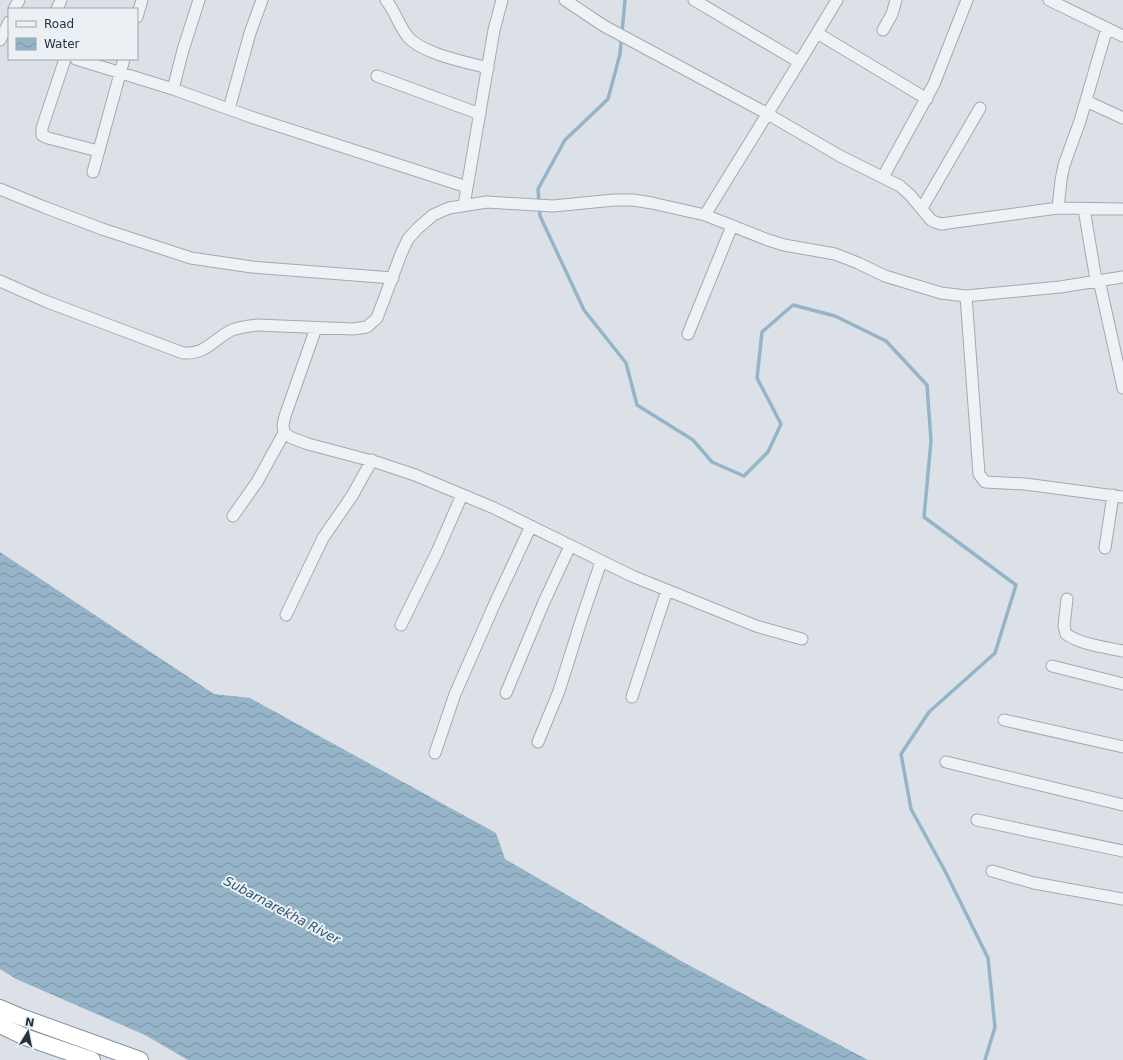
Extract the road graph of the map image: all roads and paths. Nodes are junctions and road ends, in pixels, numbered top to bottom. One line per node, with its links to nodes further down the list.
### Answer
1 (142, 0): 12 (street)
2 (199, 0): 26 (street)
3 (262, 0): 30 (street)
4 (386, 0): 23 (street)
5 (502, 0): 23 (street)
6 (565, 0): 31 (street)
7 (694, 0): 22 (street)
8 (896, 0): 15 (street)
9 (967, 0): 27 (street)
10 (1049, 0): 14 (street)
11 (833, 2): 16 (street)
12 (138, 14)
13 (8, 24): 18 (street)
14 (1106, 28): 17 (street); 28 (street)
15 (883, 30)
16 (817, 34): 22 (street); 27 (street)
17 (1123, 36)
18 (0, 40)
19 (65, 60): 34 (street)
20 (79, 60): 24 (street)
21 (124, 60): 24 (street)
22 (799, 62): 31 (street)
23 (488, 68): 32 (street)
24 (119, 73): 26 (street); 34 (street)
25 (377, 76): 32 (street)
26 (173, 90): 30 (street)
27 (927, 98): 36 (street)
28 (1086, 101): 33 (street); 41 (street)
29 (980, 108): 40 (street)
30 (229, 109): 37 (street)
31 (766, 113): 36 (street); 44 (street)
32 (480, 114): 37 (street)
33 (1123, 118)
34 (98, 151): 35 (street)
35 (93, 172)
36 (883, 177): 40 (street)
37 (467, 187): 39 (street)
38 (0, 189): 47 (street)
39 (464, 205): 44 (street); 47 (street)
40 (922, 208): 41 (street)
41 (1058, 208): 42 (street)
42 (1084, 209): 43 (street); 48 (street)
43 (1123, 209)
44 (705, 215): 45 (street)
45 (732, 226): 50 (street); 52 (street)
46 (1123, 277): 48 (street)
47 (393, 278): 51 (street)
48 (1099, 280): 50 (street); 53 (street)
49 (0, 281): 51 (street)
50 (966, 296): 57 (street)
51 (316, 328): 54 (street)
52 (688, 334)
53 (1123, 388)
54 (284, 433): 55 (street); 58 (street)
55 (372, 460): 56 (street); 65 (street)
56 (462, 495): 59 (street); 66 (street)
57 (1118, 496): 61 (street)
58 (234, 516)
59 (531, 526): 60 (street); 76 (street)
60 (570, 546): 62 (street); 71 (street)
61 (1105, 548)
62 (602, 562): 63 (street); 74 (street)
63 (668, 590): 67 (street); 72 (street)
64 (1067, 599): 68 (street)
65 (286, 615)
66 (401, 625)
67 (802, 639)
68 (1123, 651)
69 (1052, 666): 70 (street)
70 (1123, 684)
71 (506, 693)
72 (632, 697)
73 (1004, 720): 75 (street)
74 (538, 742)
75 (1123, 747)
76 (435, 753)
77 (946, 762): 78 (street)
78 (1123, 805)
79 (977, 820): 80 (street)
80 (1123, 851)
81 (992, 870): 82 (street)
82 (1123, 899)
83 (0, 1008): 86 (highway)
84 (0, 1025): 85 (highway)
85 (92, 1060)
86 (140, 1060)

